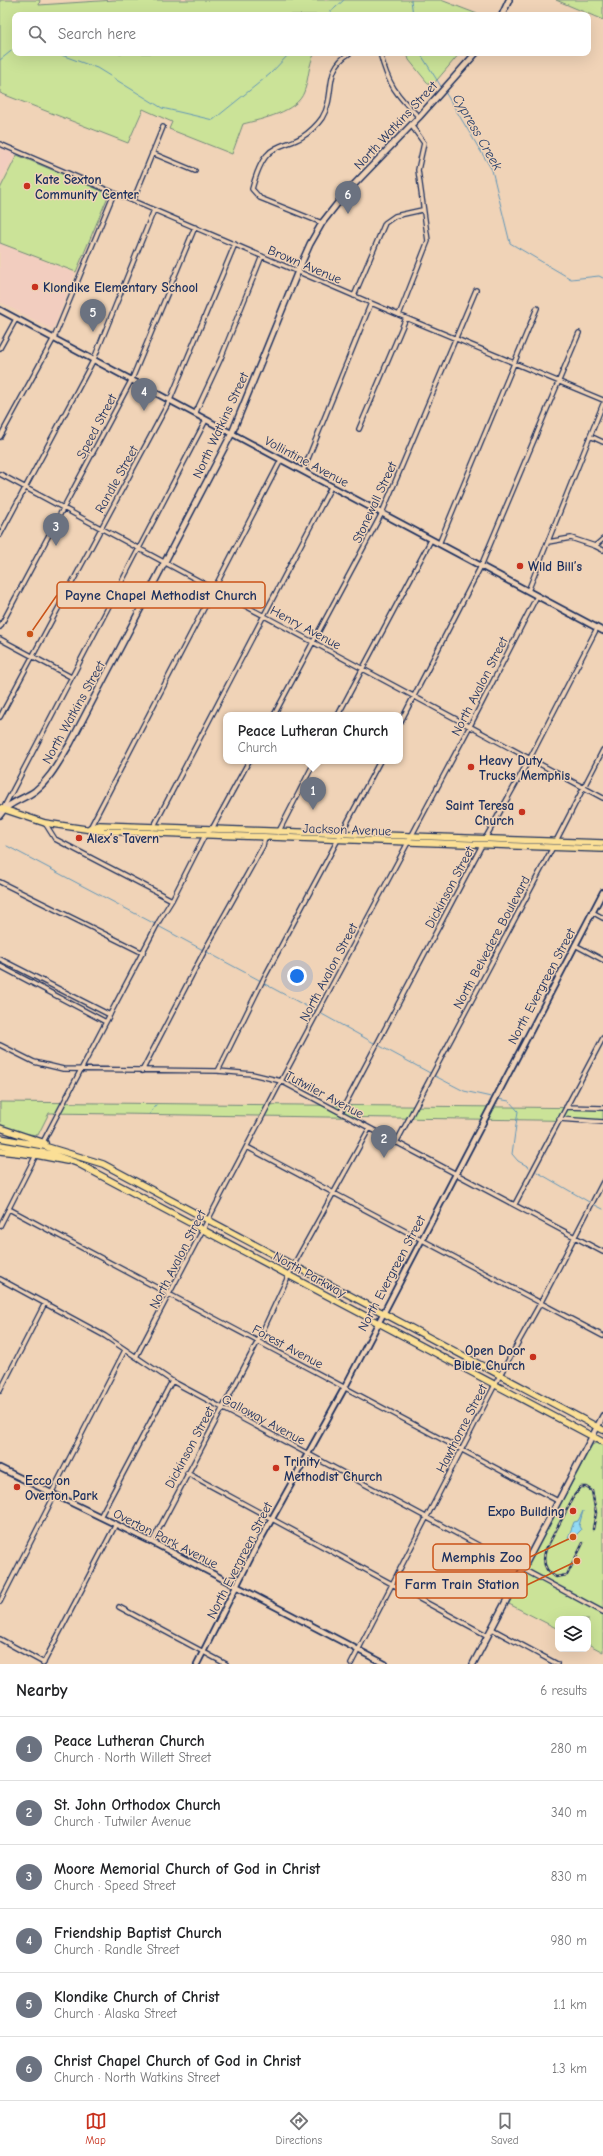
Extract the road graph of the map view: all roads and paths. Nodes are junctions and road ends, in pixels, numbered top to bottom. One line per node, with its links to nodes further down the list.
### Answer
1 (509, 0): 2 (main road)
2 (503, 12)
3 (347, 56): 16 (street)
4 (381, 56): 6 (street)
5 (473, 56): 6 (main road, North Watkins Street)
6 (419, 117): 7 (main road, North Watkins Street)
7 (411, 125): 15 (street); 16 (main road, North Watkins Street)
8 (163, 127): 10 (street)
9 (0, 144): 12 (street, Brown Avenue)
10 (152, 154): 11 (street); 13 (street)
11 (195, 171)
12 (114, 193): 13 (street, Brown Avenue); 30 (street)
13 (133, 201): 14 (street, Brown Avenue)
14 (154, 210): 17 (street, Brown Avenue); 33 (street)
15 (422, 210): 22 (street); 26 (street)
16 (322, 223): 20 (main road, North Watkins Street)
17 (195, 227): 18 (street, Brown Avenue); 35 (street, Speed Street)
18 (235, 244): 19 (street, Brown Avenue); 37 (street, Randle Street)
19 (262, 256): 20 (street, Brown Avenue); 40 (street)
20 (298, 271): 22 (street, Brown Avenue); 43 (main road, North Watkins Street)
21 (476, 290): 31 (street, Stonewall Street)
22 (354, 296): 23 (street, Brown Avenue)
23 (371, 303): 26 (street, Brown Avenue); 48 (street)
24 (537, 308): 34 (street)
25 (0, 310): 28 (street, Vollintine Avenue)
26 (399, 315): 27 (street, Brown Avenue)
27 (406, 318): 31 (street, Brown Avenue); 42 (street)
28 (16, 319): 30 (street, Vollintine Avenue); 32 (street)
29 (579, 333): 36 (street)
30 (54, 338): 33 (street, Vollintine Avenue); 45 (street)
31 (456, 338): 34 (street, Brown Avenue); 53 (street, Stonewall Street)
32 (0, 348)
33 (94, 359): 35 (street, Vollintine Avenue); 51 (street)
34 (514, 364): 36 (street, Brown Avenue); 59 (street)
35 (132, 380): 37 (street, Vollintine Avenue); 52 (street, Speed Street)
36 (560, 382): 38 (street, Brown Avenue); 64 (street)
37 (170, 400): 40 (street, Vollintine Avenue); 54 (street, Randle Street)
38 (603, 400)
39 (603, 404): 44 (street)
40 (195, 414): 41 (street, Vollintine Avenue)
41 (206, 420): 43 (street, Vollintine Avenue); 61 (street)
42 (359, 429)
43 (232, 433): 47 (street, Vollintine Avenue); 63 (main road, North Watkins Street)
44 (590, 436): 46 (street); 58 (street)
45 (0, 437)
46 (603, 442)
47 (281, 460): 48 (street, Vollintine Avenue); 65 (street)
48 (303, 471): 50 (street, Vollintine Avenue)
49 (0, 474): 51 (street, Henry Avenue)
50 (331, 486): 53 (street, Vollintine Avenue); 68 (street)
51 (25, 488): 52 (street, Henry Avenue); 55 (street)
52 (62, 508): 54 (street, Henry Avenue); 69 (street, Speed Street)
53 (382, 513): 57 (street, Vollintine Avenue); 73 (street, Stonewall Street)
54 (100, 528): 61 (street, Henry Avenue); 74 (street, Randle Street)
55 (0, 535)
56 (603, 539): 60 (street)
57 (431, 540): 59 (street, Vollintine Avenue); 75 (street)
58 (548, 542): 60 (street); 66 (street)
59 (439, 544): 64 (street, Vollintine Avenue)
60 (595, 546): 62 (street)
61 (138, 548): 63 (street, Henry Avenue); 76 (street)
62 (603, 550)
63 (164, 564): 65 (street, Henry Avenue); 90 (main road, North Watkins Street)
64 (481, 566): 66 (street, Vollintine Avenue); 77 (street)
65 (214, 590): 68 (street, Henry Avenue); 94 (street)
66 (528, 592): 67 (street, Vollintine Avenue)
67 (537, 596): 70 (street, Vollintine Avenue); 82 (street, North Avalon Street)
68 (263, 616): 73 (street, Henry Avenue); 93 (street)
69 (0, 627)
70 (597, 628): 71 (street, Vollintine Avenue); 84 (street, Dickinson Street)
71 (603, 631)
72 (0, 639): 74 (street)
73 (313, 642): 75 (street, Henry Avenue); 78 (street, Stonewall Street)
74 (32, 656): 76 (street); 80 (street, Randle Street)
75 (362, 669): 77 (street, Henry Avenue); 79 (street)
76 (71, 677): 90 (street)
77 (414, 696): 81 (street); 82 (street, Henry Avenue)
78 (276, 712)
79 (340, 712)
80 (0, 717)
81 (403, 717)
82 (470, 726): 84 (street, Henry Avenue); 101 (street, North Avalon Street)
83 (603, 750): 88 (street, North Belvedere Boulevard)
84 (530, 758): 88 (street, Henry Avenue); 103 (street, Dickinson Street)
85 (247, 764): 95 (street)
86 (313, 764): 96 (street)
87 (378, 764): 98 (street)
88 (583, 787): 89 (street, Henry Avenue); 108 (street, North Belvedere Boulevard)
89 (603, 798)
90 (2, 808): 91 (main road); 92 (main road, Jackson Avenue)
91 (0, 815)
92 (44, 823): 94 (main road, Jackson Avenue); 112 (street)
93 (154, 827): 94 (main road, Jackson Avenue); 95 (main road, Jackson Avenue); 97 (street)
94 (90, 828): 97 (main road, Jackson Avenue)
95 (212, 829): 99 (main road, Jackson Avenue); 100 (street)
96 (279, 830): 98 (main road, Jackson Avenue); 99 (main road, Jackson Avenue); 102 (street)
97 (151, 832): 100 (main road, Jackson Avenue)
98 (342, 832): 101 (main road, Jackson Avenue); 104 (street)
99 (265, 834): 100 (main road, Jackson Avenue); 102 (main road, Jackson Avenue); 130 (street)
100 (204, 835): 112 (street)
101 (412, 836): 103 (main road, Jackson Avenue); 105 (street, North Avalon Street)
102 (276, 837): 104 (main road, Jackson Avenue)
103 (485, 839): 107 (street, Dickinson Street); 108 (main road, Jackson Avenue)
104 (338, 840): 105 (main road, Jackson Avenue); 129 (street)
105 (408, 842): 107 (main road, Jackson Avenue); 131 (street, North Avalon Street)
106 (603, 843): 108 (main road, Jackson Avenue)
107 (482, 845): 108 (main road, Jackson Avenue); 134 (street, Dickinson Street)
108 (554, 845): 109 (main road, Jackson Avenue); 141 (street, North Belvedere Boulevard)
109 (603, 849)
110 (0, 882): 116 (street)
111 (603, 892): 113 (street, North Evergreen Street)
112 (172, 900): 116 (street)
113 (592, 912): 114 (street); 115 (street, North Evergreen Street)
114 (603, 918)
115 (575, 945): 118 (street); 148 (street, North Evergreen Street)
116 (143, 953): 124 (street)
117 (0, 959): 120 (street)
118 (603, 960)
119 (0, 966): 122 (street)
120 (30, 974): 121 (street); 122 (street)
121 (37, 978): 123 (street); 124 (street)
122 (27, 980): 123 (street)
123 (34, 984): 125 (street)
124 (110, 1015): 125 (street)
125 (106, 1022): 128 (street)
126 (603, 1038): 132 (street)
127 (0, 1045): 128 (street, Tutwiler Avenue)
128 (80, 1071): 130 (street, Tutwiler Avenue); 140 (street)
129 (218, 1071): 130 (street, Tutwiler Avenue); 131 (street, Tutwiler Avenue)
130 (142, 1072)
131 (281, 1081): 134 (street, Tutwiler Avenue); 143 (street, North Avalon Street)
132 (566, 1107): 133 (street); 135 (street)
133 (603, 1108)
134 (341, 1112): 138 (street, Tutwiler Avenue)
135 (559, 1119): 136 (street); 151 (street)
136 (603, 1122)
137 (0, 1128): 140 (main road)
138 (369, 1129): 141 (street, Tutwiler Avenue); 150 (street, Dickinson Street)
139 (0, 1138): 145 (main road, North Parkway)
140 (43, 1142): 145 (main road)
141 (396, 1143): 148 (street, Tutwiler Avenue)
142 (0, 1145): 147 (main road, North Parkway)
143 (247, 1146): 150 (street); 153 (street, North Avalon Street)
144 (0, 1151): 146 (main road)
145 (76, 1154): 153 (main road, North Parkway)
146 (36, 1155): 147 (main road); 152 (street)
147 (77, 1163): 155 (main road, North Parkway)
148 (456, 1172): 151 (street, Tutwiler Avenue); 157 (street, North Evergreen Street)
149 (603, 1182): 156 (street, Hawthorne Street)
150 (334, 1193): 157 (street); 159 (street, Dickinson Street)
151 (515, 1204): 156 (street, Tutwiler Avenue)
152 (9, 1209): 154 (street); 162 (street, Forest Avenue)
153 (207, 1221): 155 (street, North Avalon Street); 159 (main road, North Parkway)
154 (0, 1226)
155 (203, 1229): 160 (main road, North Parkway); 162 (street, North Avalon Street)
156 (574, 1237): 158 (street, Tutwiler Avenue); 163 (street, Hawthorne Street)
157 (421, 1240): 163 (street); 165 (street, North Evergreen Street)
158 (603, 1252)
159 (293, 1266): 160 (street, Dickinson Street); 165 (main road, North Parkway)
160 (289, 1275): 166 (main road, North Parkway); 168 (street, Dickinson Street)
161 (0, 1279): 164 (street, Galloway Avenue)
162 (170, 1294): 168 (street, Forest Avenue); 170 (street, North Avalon Street)
163 (541, 1302): 167 (street); 171 (street, Hawthorne Street)
164 (45, 1303): 169 (street, Galloway Avenue); 175 (street)
165 (382, 1313): 166 (street, North Evergreen Street); 171 (main road, North Parkway)
166 (377, 1323): 173 (main road, North Parkway); 174 (street, North Evergreen Street)
167 (603, 1336)
168 (258, 1341): 174 (street, Forest Avenue); 176 (street, Dickinson Street)
169 (125, 1350): 170 (street, Galloway Avenue); 186 (street)
170 (136, 1358): 172 (street, Galloway Avenue)
171 (500, 1375): 173 (street, Hawthorne Street); 178 (main road, North Parkway)
172 (172, 1381): 176 (street, Galloway Avenue); 188 (street)
173 (495, 1385): 180 (main road, North Parkway); 182 (street, Hawthorne Street)
174 (344, 1387): 182 (street, Forest Avenue); 183 (street, North Evergreen Street)
175 (0, 1391)
176 (221, 1408): 183 (street, Galloway Avenue); 185 (street, Dickinson Street)
177 (603, 1416): 178 (main road)
178 (597, 1426): 179 (main road, North Parkway); 180 (main road)
179 (603, 1430)
180 (592, 1436): 181 (main road, North Parkway); 187 (main road)
181 (603, 1442)
182 (462, 1450): 187 (street, Forest Avenue); 189 (street, Hawthorne Street)
183 (307, 1454): 189 (street, Galloway Avenue); 190 (street, North Evergreen Street)
184 (0, 1468): 186 (street, Overton Park Avenue)
185 (187, 1473): 190 (street); 192 (street, Dickinson Street)
186 (52, 1492): 188 (street, Overton Park Avenue); 196 (street)
187 (558, 1501): 193 (main road)
188 (100, 1517): 191 (street, Overton Park Avenue)
189 (426, 1518): 193 (street, Galloway Avenue); 194 (street, Hawthorne Street)
190 (272, 1519): 194 (street); 195 (street, North Evergreen Street)
191 (116, 1524): 192 (street, Overton Park Avenue); 204 (street)
192 (152, 1542): 195 (street, Overton Park Avenue)
193 (522, 1570): 198 (street, Galloway Avenue); 199 (main road)
194 (393, 1584): 200 (street); 202 (street, Hawthorne Street)
195 (236, 1586): 202 (street, Overton Park Avenue); 203 (street, North Evergreen Street)
196 (0, 1602)
197 (119, 1607): 203 (street)
198 (603, 1612)
199 (492, 1629): 200 (main road); 210 (street)
200 (488, 1636): 209 (main road)
201 (0, 1639): 204 (street)
202 (359, 1650): 207 (street, Hawthorne Street); 208 (street, Overton Park Avenue)
203 (203, 1652): 205 (street, North Evergreen Street); 206 (street)
204 (43, 1663)
205 (197, 1664)
206 (226, 1664)
207 (351, 1664)
208 (385, 1664)
209 (474, 1664)
210 (557, 1664)

